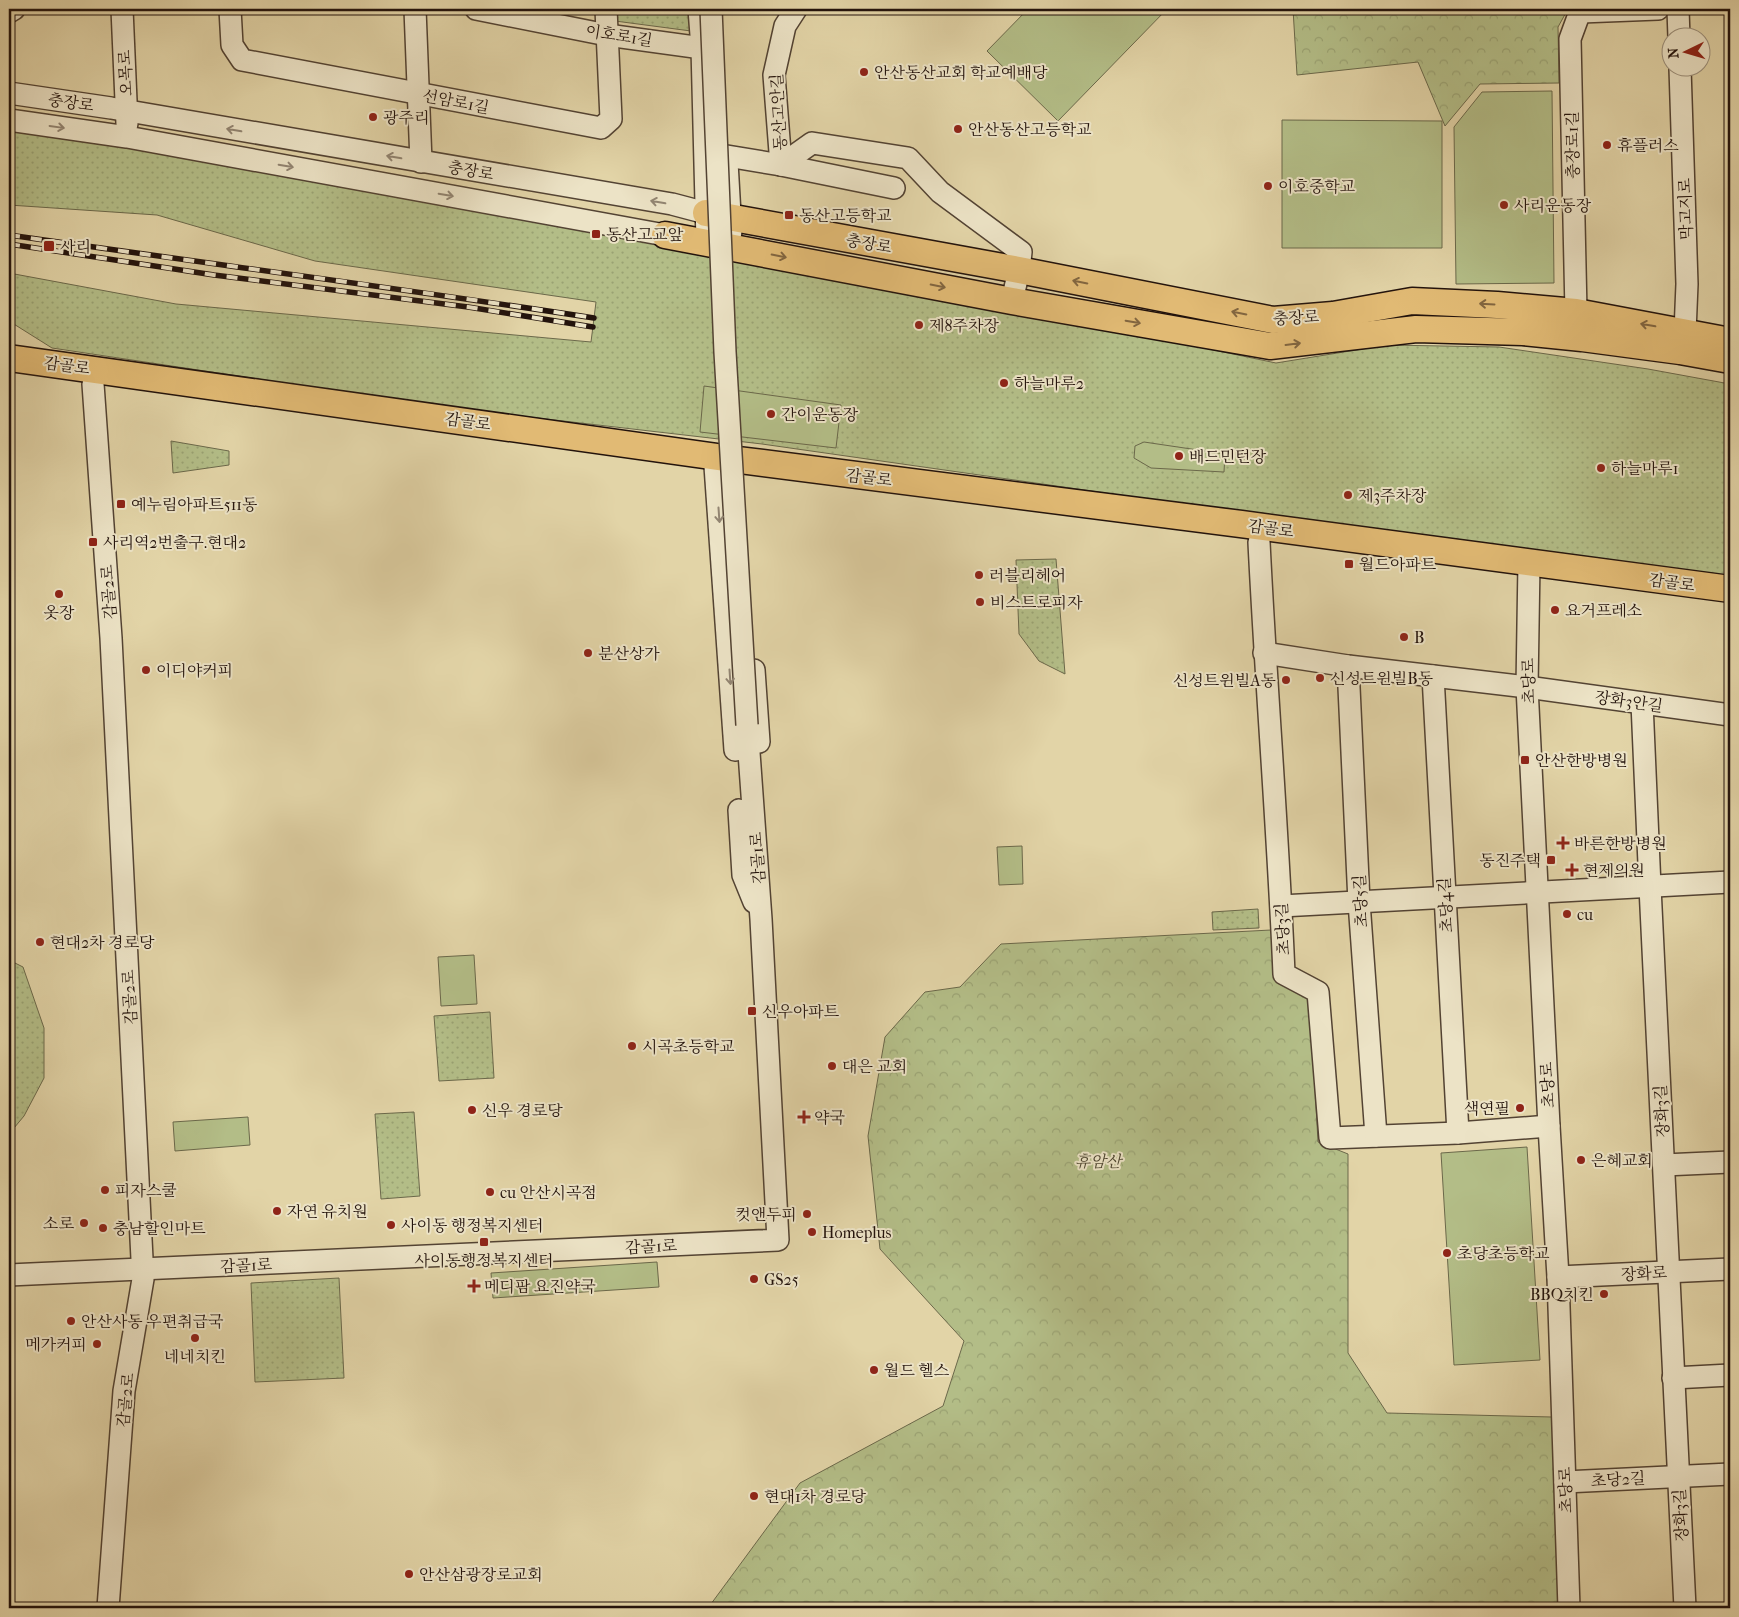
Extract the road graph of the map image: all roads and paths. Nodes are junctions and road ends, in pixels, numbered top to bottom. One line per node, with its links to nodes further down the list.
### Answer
1 (14, 9): 14 (street)
2 (122, 9): 21 (street, 오목로)
3 (230, 9): 20 (street, 선암로1길)
4 (415, 9): 20 (street)
5 (476, 9): 16 (street, 이호로1길)
6 (606, 9): 16 (street, 선암로1길)
7 (699, 9): 17 (street)
8 (711, 9): 59 (street, 감골1로, bridge)
9 (720, 9): 24 (street)
10 (796, 9): 26 (street, 동산고안길)
11 (1658, 9): 13 (street)
12 (1678, 9): 15 (street)
13 (1581, 10): 34 (street, 충장로1길)
14 (9, 12)
15 (1679, 28)
16 (608, 35): 17 (street, 이호로1길); 20 (street, 선암로1길)
17 (702, 48): 28 (street)
18 (1680, 78): 36 (street, 막고지로)
19 (9, 93): 21 (street, 충장로)
20 (418, 94): 25 (street)
21 (127, 112): 23 (street, 오목로); 25 (street, 충장로, one-way to 21)
22 (9, 120): 23 (street, 충장로, one-way to 23)
23 (127, 137): 30 (street, 충장로, one-way to 30)
24 (727, 156): 26 (street, 동산고안길); 29 (street)
25 (422, 162): 28 (street, 충장로, one-way to 25)
26 (781, 165): 27 (street); 32 (street)
27 (894, 188)
28 (706, 213): 29 (main road, 충장로); 31 (street)
29 (731, 219): 31 (street); 32 (main road, 충장로)
30 (665, 235): 31 (main road, 충장로)
31 (719, 245): 33 (main road, 충장로, one-way to 33)
32 (1019, 270): 33 (street); 34 (main road, 충장로, one-way to 32)
33 (1012, 301): 36 (main road, 충장로, one-way to 36)
34 (1576, 312): 36 (main road, 충장로, one-way to 34)
35 (1730, 325): 36 (main road)
36 (1683, 341): 37 (main road, 충장로); 39 (main road, 충장로); 40 (main road)
37 (1730, 341)
38 (14, 359): 41 (main road, 감골로); 42 (main road, 감골로)
39 (1730, 360)
40 (1730, 378)
41 (93, 384): 42 (main road, 감골로); 66 (street, 감골2로)
42 (727, 463): 43 (main road, 감골로); 44 (main road, 감골로); 59 (street)
43 (1259, 542): 44 (main road, 감골로); 47 (street, 초당3길)
44 (1528, 570): 45 (main road, 감골로); 46 (main road, 감골로); 50 (street, 초당로)
45 (1730, 590)
46 (1730, 605)
47 (1264, 653): 48 (street, 장화3안길); 58 (street, 초당3길)
48 (1348, 666): 49 (street, 장화3안길); 57 (street, 초당5길)
49 (1433, 676): 50 (street, 장화3안길); 56 (street, 초당4길)
50 (1527, 686): 51 (street, 장화3안길); 55 (street, 초당로)
51 (1642, 703): 52 (street, 장화3안길); 54 (street, 장화3길)
52 (1730, 715)
53 (1730, 882): 54 (street)
54 (1650, 887): 55 (street); 64 (street, 장화3길)
55 (1537, 892): 56 (street); 60 (street, 초당로)
56 (1445, 897): 57 (street); 61 (street, 초당4길)
57 (1359, 902): 58 (street); 62 (street, 초당5길)
58 (1281, 906): 62 (street, 초당3길)
59 (761, 919): 66 (street, 감골1로)
60 (1549, 1126): 61 (street, 초당3길); 69 (street, 초당로)
61 (1458, 1133): 62 (street, 초당3길)
62 (1376, 1136)
63 (1730, 1162): 64 (street)
64 (1664, 1165): 67 (street, 장화3길)
65 (1730, 1269): 67 (street, 장화로)
66 (142, 1270): 68 (street, 감골1로); 75 (street, 감골2로)
67 (1669, 1272): 69 (street, 장화로); 71 (street, 장화3길)
68 (9, 1276)
69 (1558, 1277): 74 (street, 초당로)
70 (1730, 1375): 71 (street)
71 (1673, 1378): 73 (street, 장화3길)
72 (1730, 1474): 73 (street, 초당2길)
73 (1678, 1476): 74 (street, 초당2길); 77 (street, 장화3길)
74 (1565, 1482): 76 (street, 초당로)
75 (108, 1608)
76 (1569, 1608)
77 (1685, 1608)

